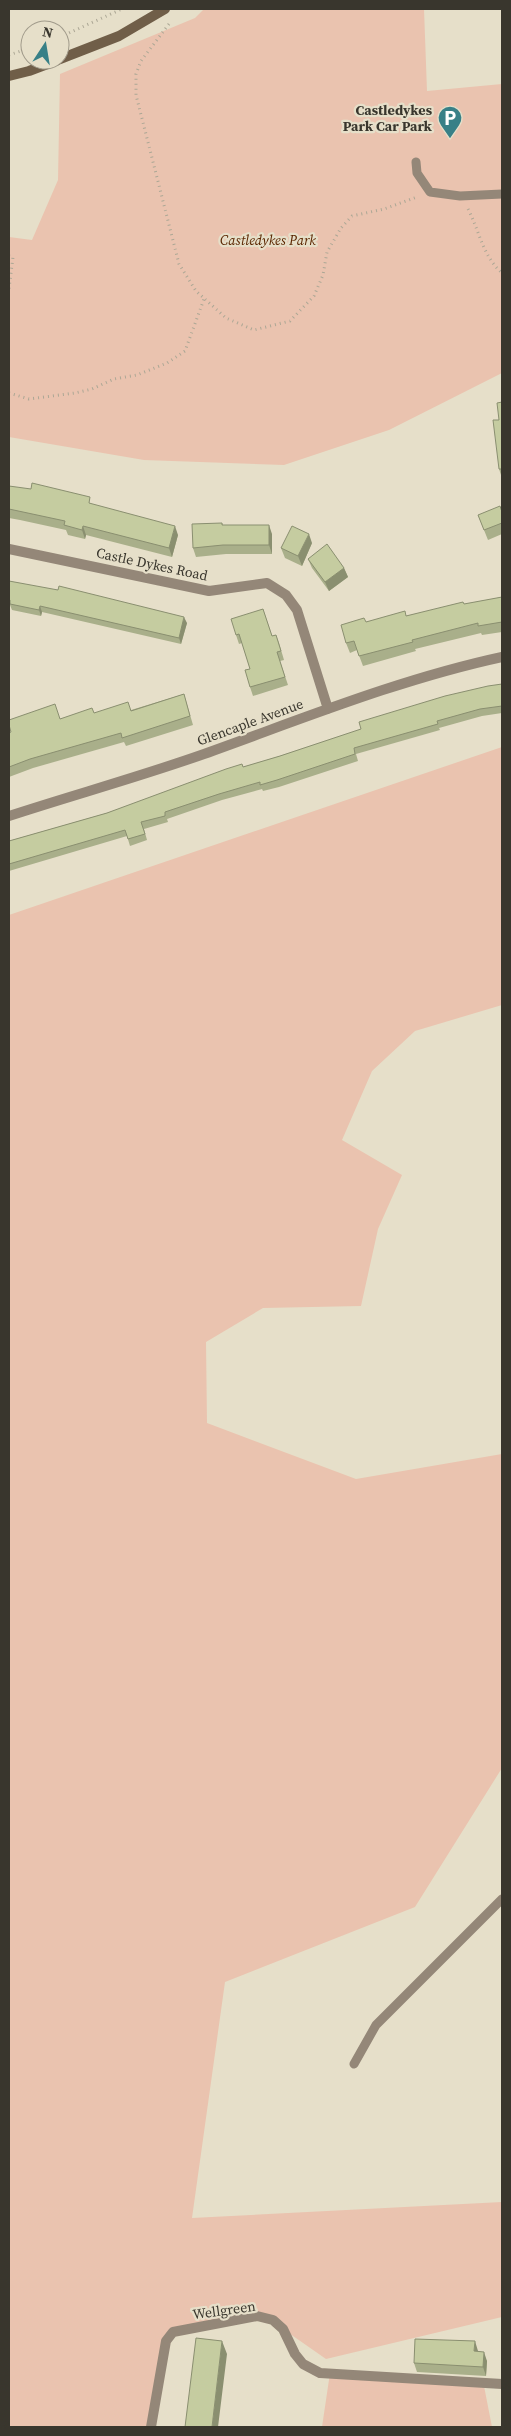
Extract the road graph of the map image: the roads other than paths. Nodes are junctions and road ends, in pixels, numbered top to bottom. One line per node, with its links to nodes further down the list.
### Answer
1 (165, 9): 2 (main road)
2 (70, 56)
3 (33, 70): 4 (main road)
4 (9, 76)
5 (416, 162): 6 (lane)
6 (502, 194)
7 (9, 549): 9 (street, Castle Dykes Road)
8 (502, 657): 9 (street, Glencaple Avenue)
9 (328, 709): 10 (street, Glencaple Avenue)
10 (9, 816)
11 (502, 1898): 12 (lane)
12 (354, 2064)
13 (502, 2384): 14 (street, Wellgreen)
14 (151, 2427)

